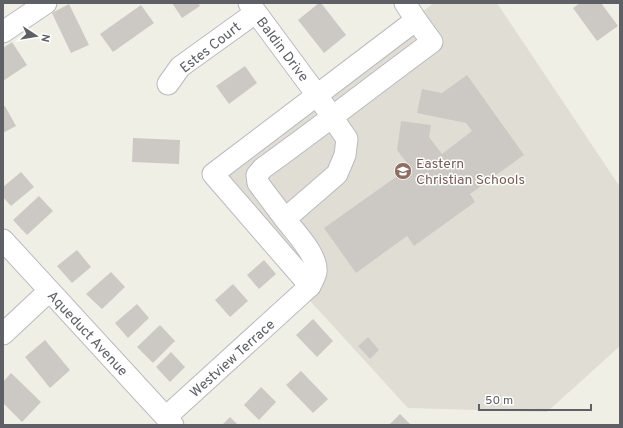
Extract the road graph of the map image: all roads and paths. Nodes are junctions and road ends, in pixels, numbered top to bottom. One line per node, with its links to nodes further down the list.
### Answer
1 (46, 3): 5 (street)
2 (405, 3): 4 (street)
3 (252, 8): 6 (street, Estes Court); 7 (street, Baldin Drive)
4 (416, 20): 7 (street); 8 (street)
5 (3, 32)
6 (168, 84)
7 (317, 95): 8 (street, Baldin Drive); 12 (street)
8 (331, 117): 9 (street, Baldin Drive); 9 (street)
9 (285, 219): 12 (street)
10 (3, 240): 11 (street, Aqueduct Avenue)
11 (49, 291): 13 (street); 14 (street, Aqueduct Avenue)
12 (304, 292): 14 (street, Westview Terrace)
13 (3, 334)
14 (169, 421)

